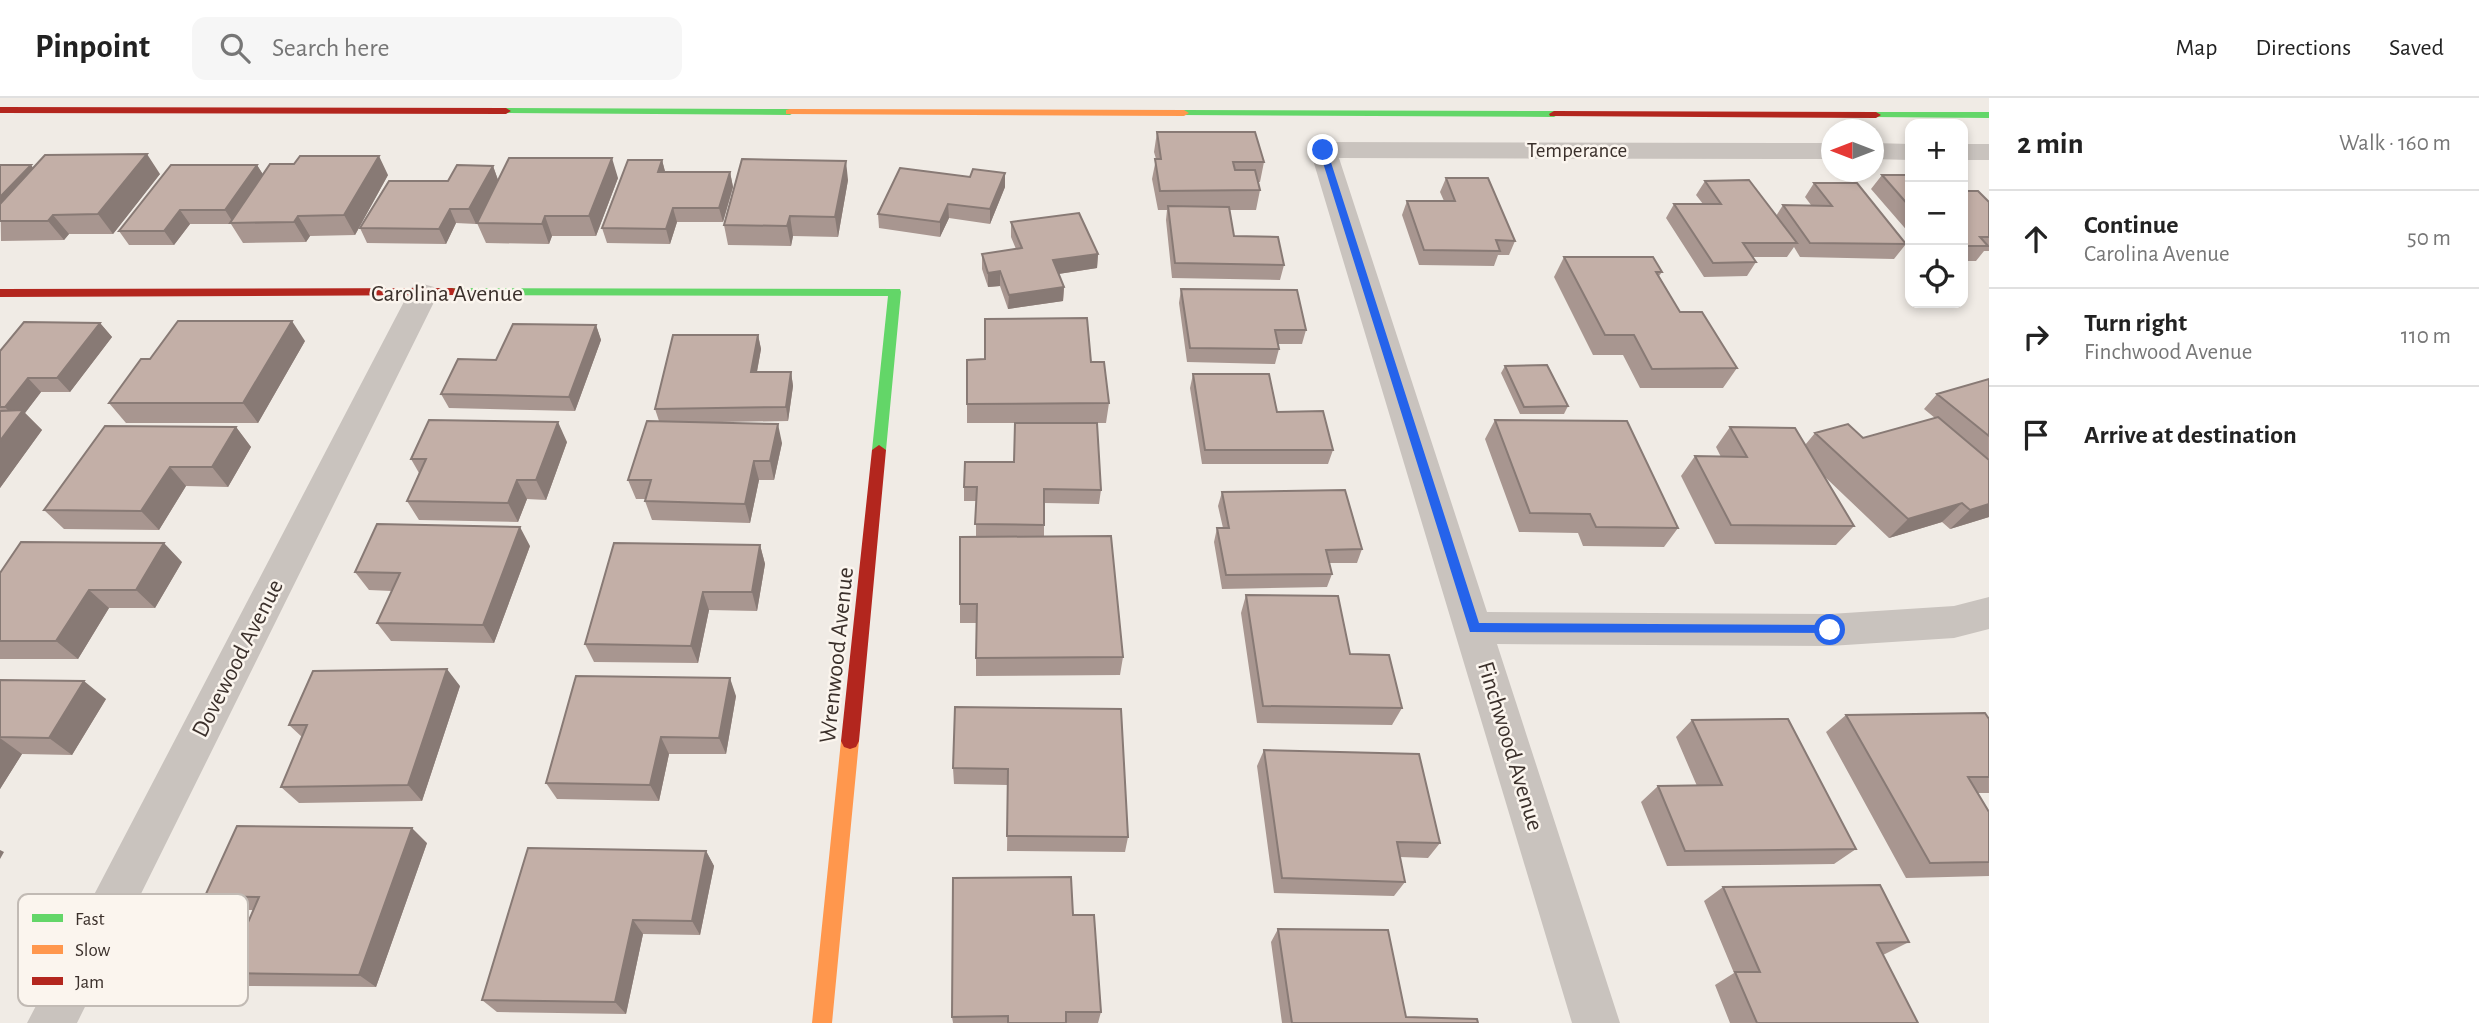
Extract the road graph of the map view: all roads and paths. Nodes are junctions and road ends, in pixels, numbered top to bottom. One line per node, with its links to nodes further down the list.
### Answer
1 (0, 110): 2 (main road)
2 (1989, 115)
3 (1323, 150): 4 (street, Temperance); 13 (street, Finchwood Avenue)
4 (1821, 151)
5 (1884, 152): 6 (street)
6 (1905, 152)
7 (1968, 152): 8 (street)
8 (1989, 152)
9 (895, 292): 11 (main road, Carolina Avenue); 17 (main road, Wrenwood Avenue)
10 (0, 293): 11 (main road, Carolina Avenue)
11 (423, 294): 14 (street, Dovewood Avenue)
12 (1989, 613): 13 (street)
13 (1475, 628): 18 (street, Finchwood Avenue)
14 (117, 894)
15 (60, 1006): 16 (street, Dovewood Avenue)
16 (51, 1023)
17 (822, 1023)
18 (1597, 1023)

